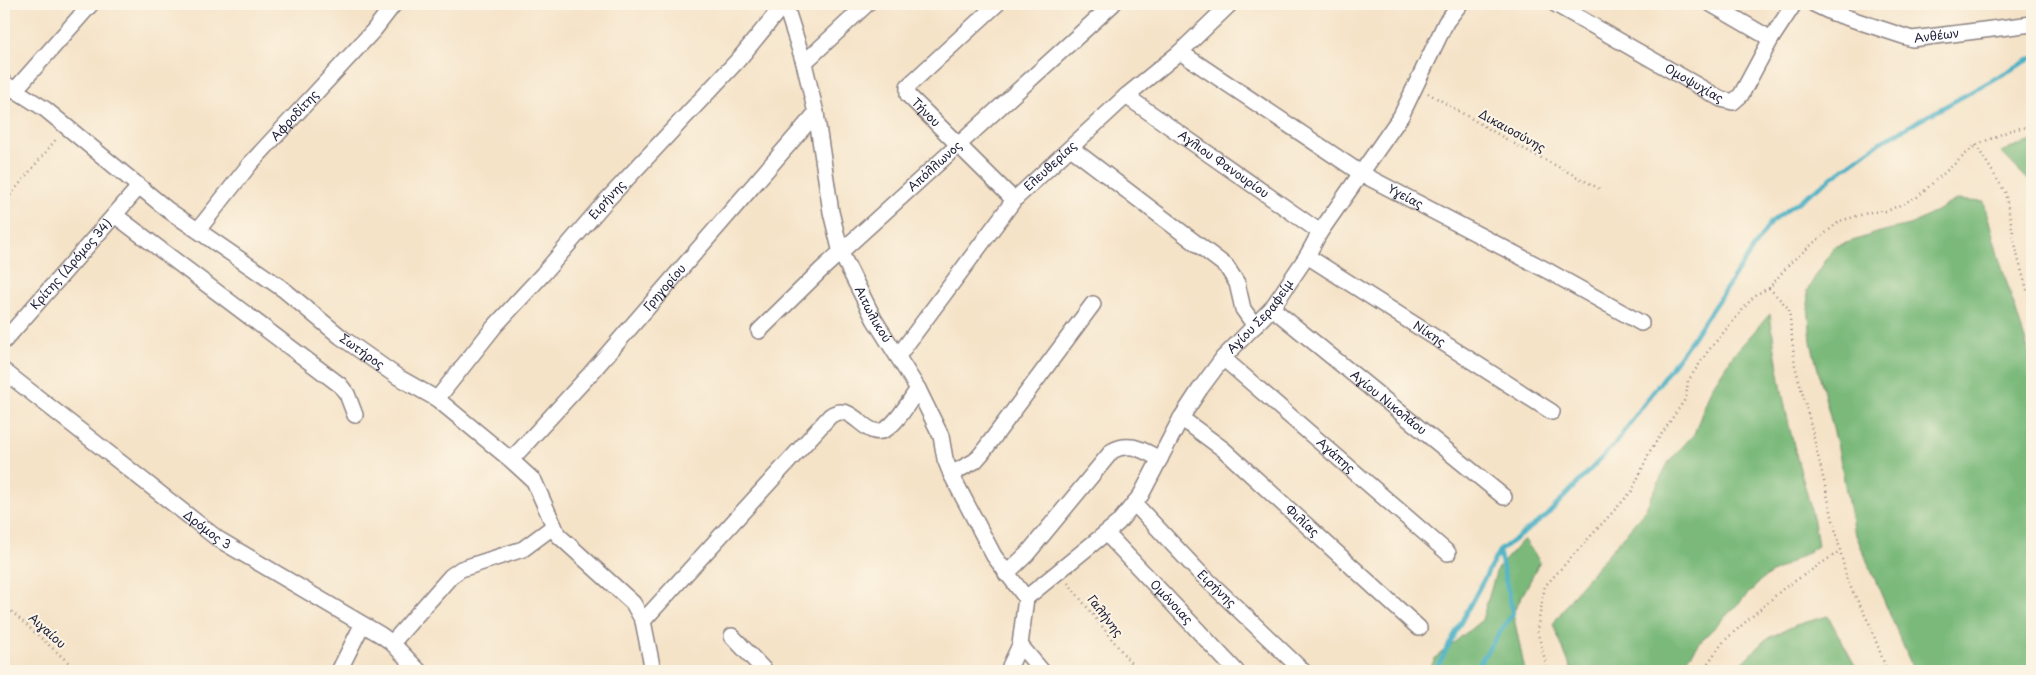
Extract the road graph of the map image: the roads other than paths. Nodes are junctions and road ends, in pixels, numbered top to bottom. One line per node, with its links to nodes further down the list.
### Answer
1 (91, 4): 17 (street)
2 (394, 4): 26 (street, Αφροδίτης)
3 (785, 4): 16 (street, Αιτωλικού); 40 (street, Ειρήνης)
4 (867, 4): 16 (street)
5 (997, 4): 20 (street, Τήνου)
6 (1113, 4): 20 (street, Απόλλωνος)
7 (1230, 4): 15 (street, Ελευθερίας)
8 (1460, 4): 22 (street, Αγίου Σεραφείμ)
9 (1555, 4): 14 (street, Ομοψυχίας)
10 (1711, 4): 14 (street)
11 (1794, 4): 14 (street, Ομοψυχίας)
12 (1815, 4): 13 (street, Ανθέων)
13 (2032, 24)
14 (1771, 39)
15 (1180, 52): 18 (street, Ελευθερίας); 22 (street, Υγείας)
16 (804, 63): 19 (street, Αιτωλικού)
17 (9, 86): 23 (street, Σωτήρος)
18 (1126, 96): 21 (street, Ελευθερίας); 27 (street, Αγλιου Φανουρίου)
19 (816, 113): 28 (street, Αιτωλικού); 45 (street, Γρηγορίου)
20 (958, 146): 24 (street, Τήνου); 28 (street, Απόλλωνος)
21 (1071, 148): 24 (street, Ελευθερίας); 33 (street)
22 (1362, 174): 27 (street, Αγίου Σεραφείμ); 32 (street, Υγείας)
23 (139, 188): 25 (street, Κρίτης (Δρόμος 34)); 26 (street, Σωτήρος)
24 (1014, 200): 36 (street, Ελευθερίας)
25 (116, 216): 35 (street, Κρίτης (Δρόμος 34)); 42 (street)
26 (198, 230): 40 (street, Σωτήρος)
27 (1320, 232): 29 (street, Αγίου Σεραφείμ)
28 (841, 254): 34 (street, Απόλλωνος); 36 (street, Αιτωλικού)
29 (1307, 256): 31 (street, Αγίου Σεραφείμ); 41 (street, Νίκης)
30 (1093, 304): 46 (street)
31 (1272, 308): 33 (street, Αγίου Σεραφείμ); 47 (street, Αγίου Νικολάου)
32 (1641, 323)
33 (1255, 326): 37 (street, Αγίου Σεραφείμ)
34 (759, 331)
35 (4, 341)
36 (898, 356): 39 (street, Αιτωλικού)
37 (1223, 358): 43 (street, Αγίου Σεραφείμ); 51 (street, Αγάπης)
38 (4, 371): 55 (street, Δρόμος 3)
39 (918, 389): 46 (street, Αιτωλικού); 54 (street)
40 (437, 400): 45 (street, Σωτήρος)
41 (1552, 412)
42 (355, 415)
43 (1181, 418): 44 (street, Αγίου Σεραφείμ); 56 (street, Φιλίας)
44 (1160, 459): 48 (street, Αγίου Σεραφείμ); 52 (street)
45 (511, 460): 49 (street, Σωτήρος)
46 (951, 474): 52 (street, Αιτωλικού)
47 (1504, 497)
48 (1134, 503): 50 (street, Αγίου Σεραφείμ); 67 (street, Ειρήνης)
49 (554, 526): 54 (street, Σωτήρος); 58 (street)
50 (1106, 533): 53 (street, Αγίου Σεραφείμ); 66 (street, Ομόνοιας)
51 (1448, 553)
52 (1006, 574): 53 (street, Αιτωλικού)
53 (1026, 598): 59 (street)
54 (643, 621): 63 (street, Σωτήρος)
55 (362, 625): 58 (street, Δρόμος 3); 61 (street)
56 (1419, 628)
57 (732, 636): 64 (street)
58 (392, 643): 62 (street, Δρόμος 3)
59 (1020, 645): 60 (street); 65 (street)
60 (1010, 669)
61 (339, 671)
62 (419, 671)
63 (653, 671)
64 (765, 671)
65 (1042, 671)
66 (1236, 671)
67 (1303, 671)

